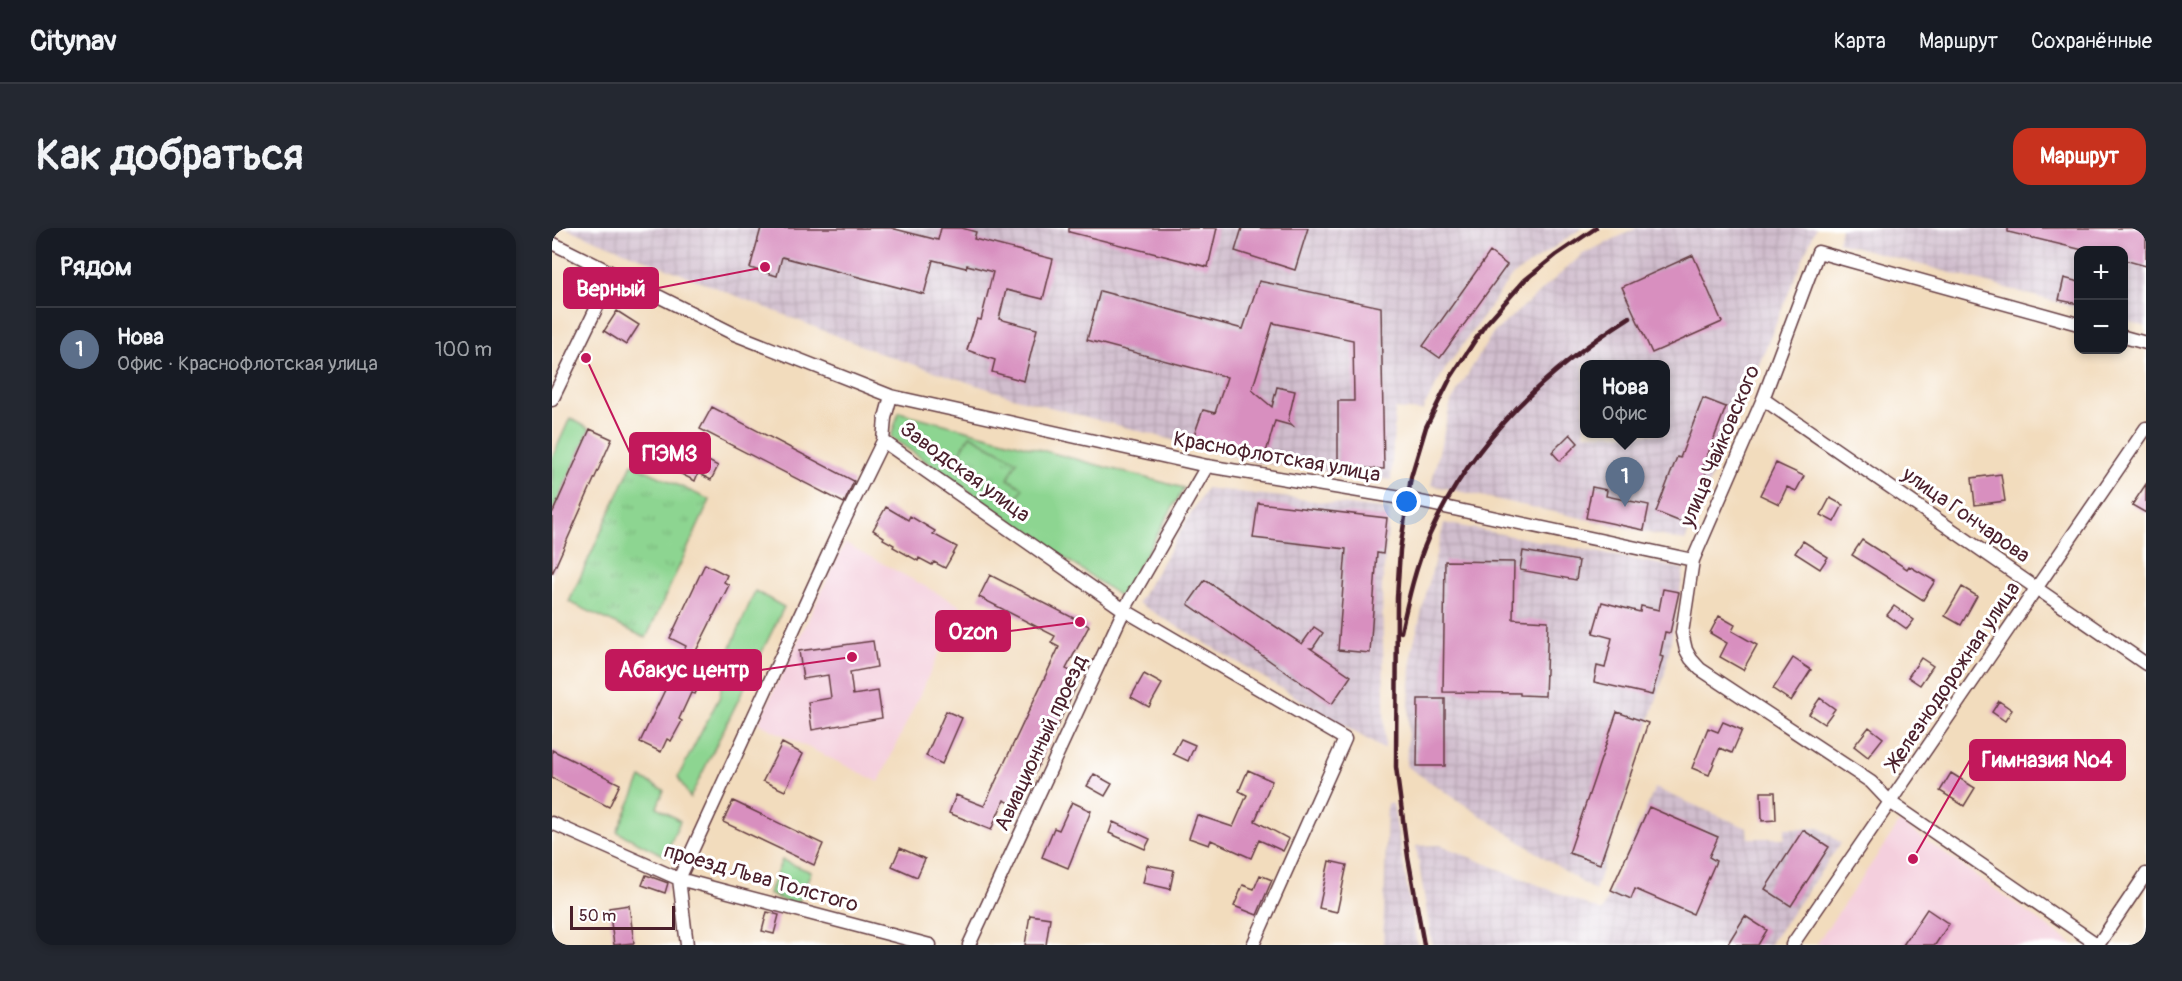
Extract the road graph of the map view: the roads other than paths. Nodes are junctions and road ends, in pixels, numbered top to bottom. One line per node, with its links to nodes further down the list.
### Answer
1 (552, 243): 2 (street, Заводская улица)
2 (613, 274): 6 (street, Заводская улица); 8 (street)
3 (2074, 323): 7 (street, улица Чайковского)
4 (2128, 337): 5 (street)
5 (2146, 343)
6 (891, 396): 10 (street, Заводская улица); 11 (street, Краснофлотская улица)
7 (1763, 399): 12 (street, улица Чайковского); 13 (street, улица Гончарова)
8 (552, 400)
9 (2146, 428): 13 (street, Железнодорожная улица)
10 (883, 441): 14 (street, Заводская улица); 19 (street)
11 (1207, 466): 12 (street, Краснофлотская улица); 14 (street, Авиационный проезд)
12 (1693, 560): 16 (street, улица Чайковского)
13 (2037, 588): 15 (street, улица Гончарова); 16 (street, Железнодорожная улица)
14 (1124, 610): 22 (street, Авиационный проезд); 23 (street, Заводская улица)
15 (2146, 664)
16 (1890, 802): 24 (street, Железнодорожная улица); 25 (street)
17 (552, 823): 19 (street, проезд Льва Толстого)
18 (2146, 874): 25 (street)
19 (679, 879): 20 (street); 21 (street, проезд Льва Толстого)
20 (687, 945)
21 (930, 945)
22 (969, 945)
23 (1253, 945)
24 (1792, 945)
25 (2098, 945)

